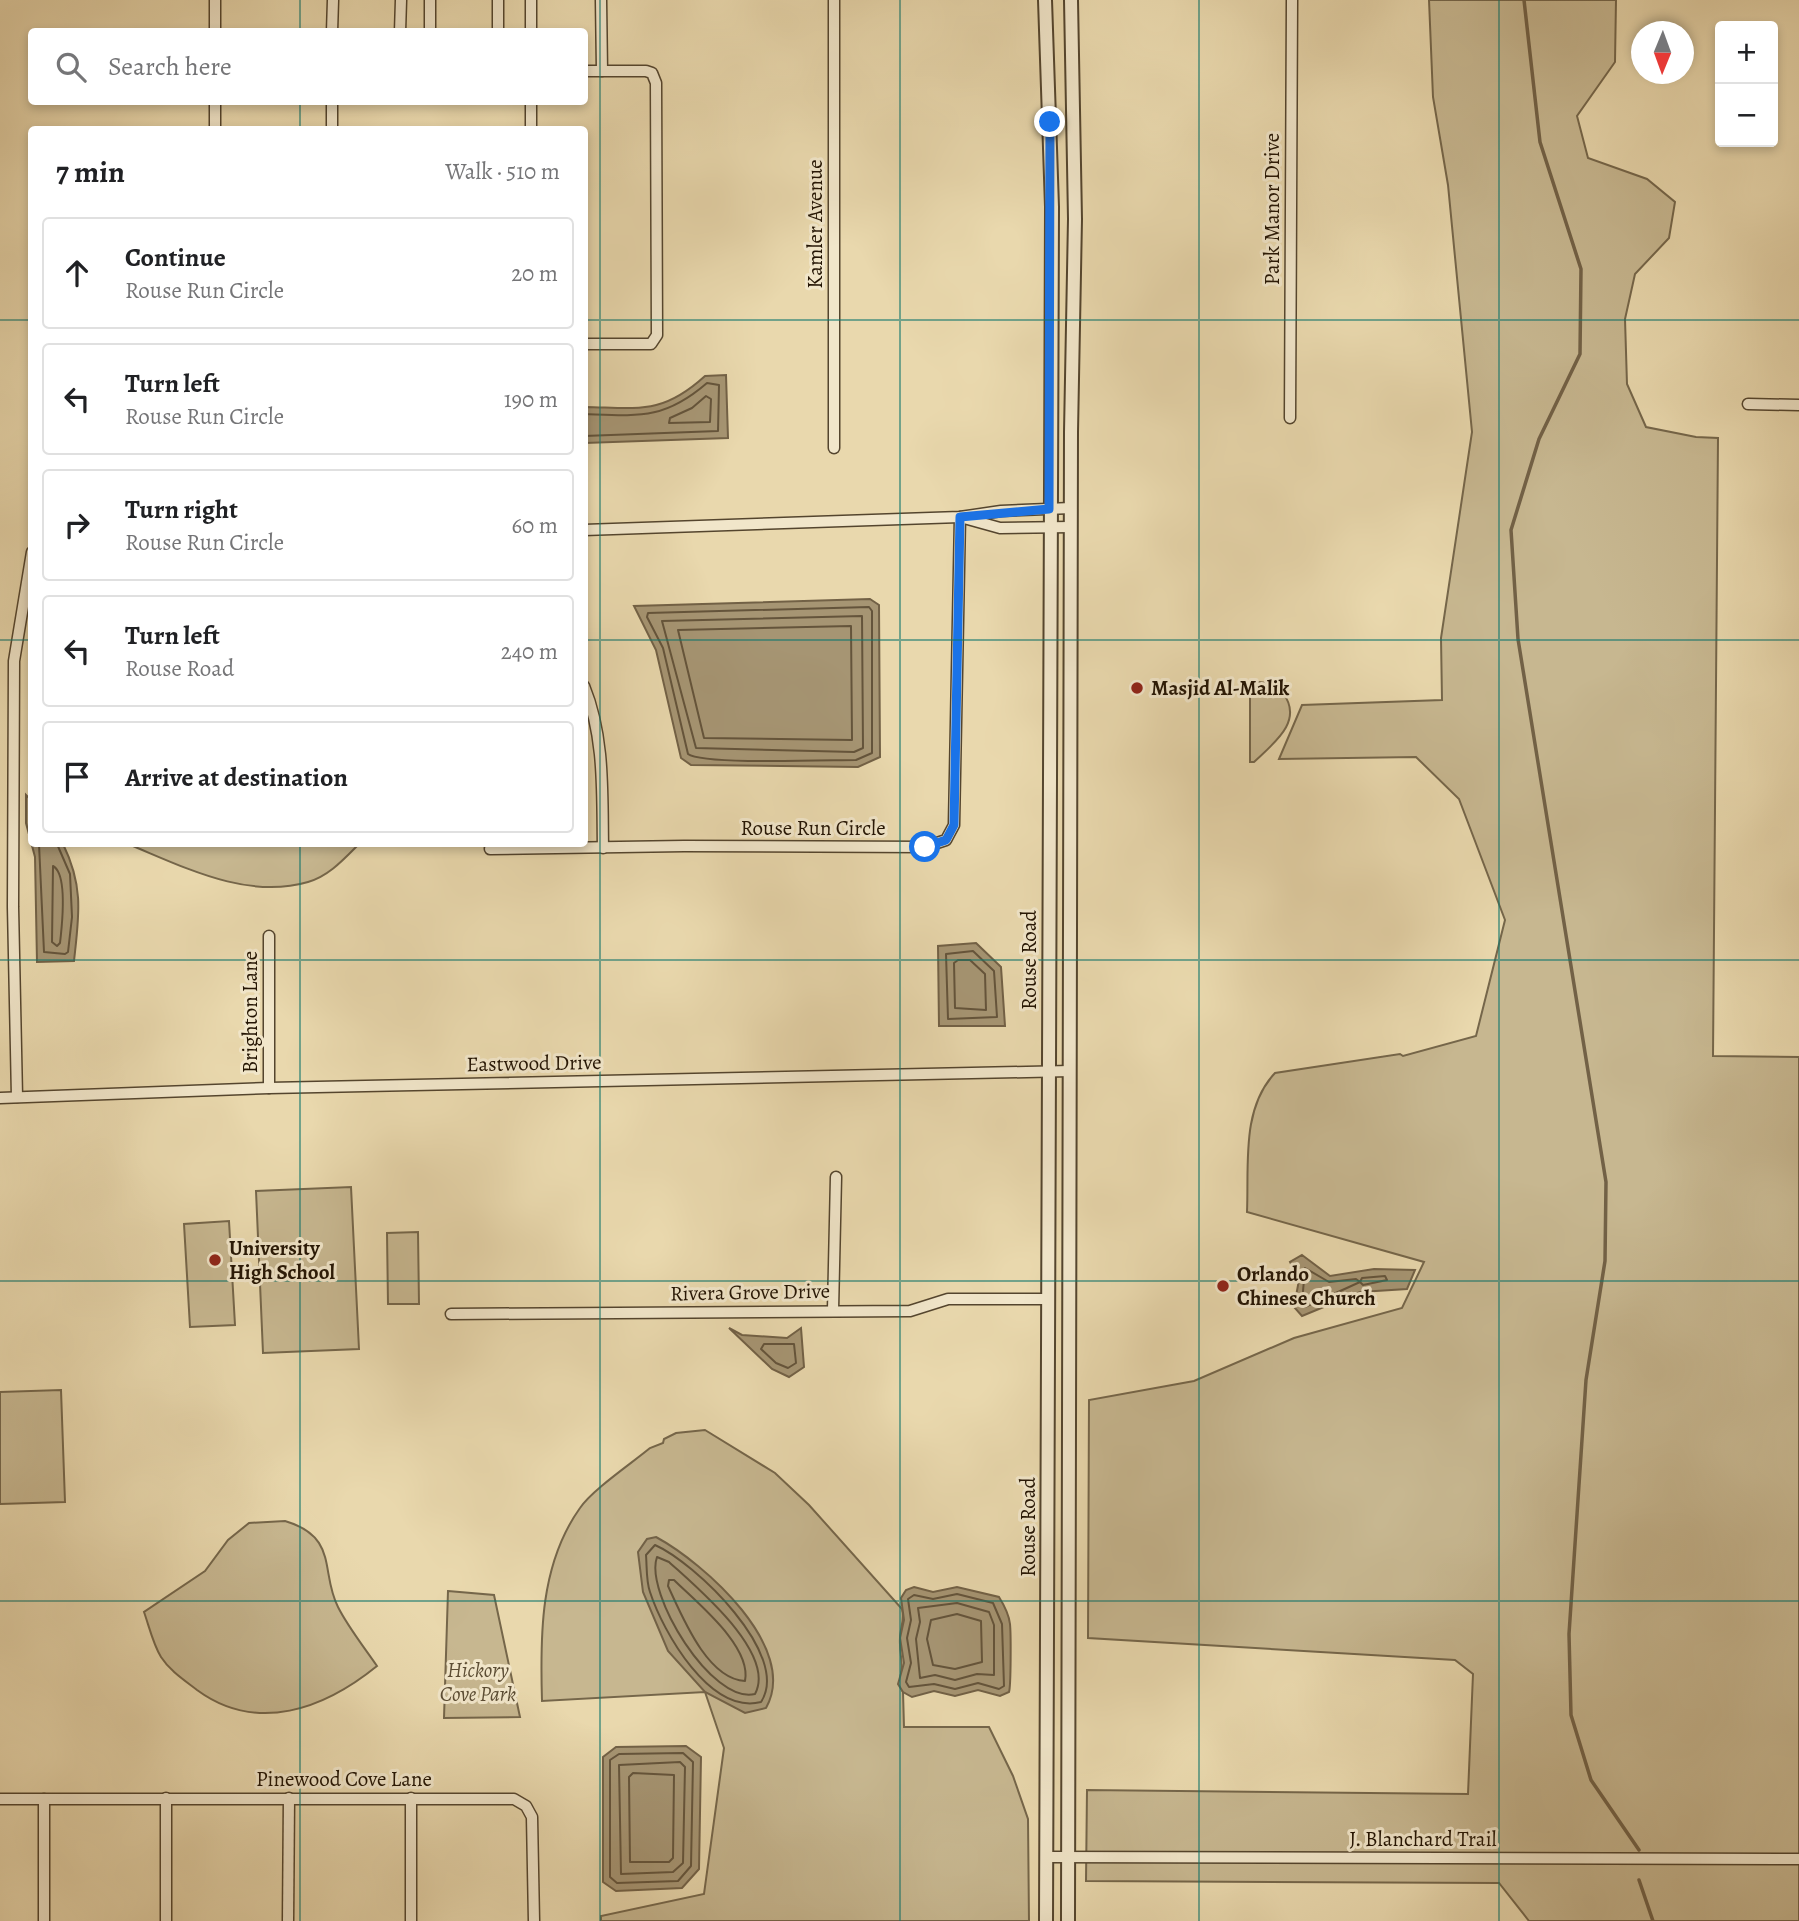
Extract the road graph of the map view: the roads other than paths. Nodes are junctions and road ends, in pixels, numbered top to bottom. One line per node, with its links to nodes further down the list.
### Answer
1 (215, 0): 12 (street)
2 (333, 0): 13 (street)
3 (401, 0): 14 (street)
4 (430, 0): 15 (street)
5 (498, 0): 16 (street)
6 (531, 0): 17 (street)
7 (601, 0): 19 (street)
8 (834, 0): 30 (street, Kamler Avenue)
9 (1045, 0): 32 (street, Rouse Road)
10 (1071, 0): 31 (street, Rouse Road)
11 (1292, 0): 29 (street, Park Manor Drive)
12 (215, 28)
13 (332, 28)
14 (400, 28)
15 (430, 28)
16 (498, 28)
17 (531, 28)
18 (588, 71): 19 (street)
19 (602, 71): 26 (street)
20 (215, 105): 23 (street)
21 (332, 105): 24 (street)
22 (531, 105): 25 (street)
23 (215, 126)
24 (332, 126)
25 (531, 126)
26 (588, 344)
27 (1748, 404): 28 (street)
28 (1799, 405)
29 (1290, 418)
30 (834, 447)
31 (1071, 508): 32 (street); 35 (street, Rouse Road)
32 (1049, 509): 33 (street); 37 (street, Rouse Road)
33 (1001, 511): 34 (street); 36 (street)
34 (960, 517): 36 (street); 38 (street); 41 (street, Rouse Run Circle)
35 (1071, 527): 37 (street); 44 (street, Rouse Road)
36 (1000, 528): 37 (street)
37 (1049, 528): 45 (street, Rouse Road)
38 (588, 530)
39 (28, 576): 47 (street)
40 (588, 696): 41 (street)
41 (603, 848): 42 (street, Rouse Run Circle)
42 (490, 849)
43 (269, 936): 46 (street, Brighton Lane)
44 (1070, 1071): 45 (street, Eastwood Drive); 59 (street, Rouse Road)
45 (1048, 1072): 46 (street, Eastwood Drive); 50 (street, Rouse Road)
46 (269, 1088): 47 (street, Eastwood Drive)
47 (17, 1097): 48 (street, Eastwood Drive)
48 (0, 1098)
49 (836, 1177): 51 (street)
50 (1048, 1299): 51 (street, Rivera Grove Drive); 58 (street, Rouse Road)
51 (833, 1310): 52 (street, Rivera Grove Drive)
52 (451, 1314)
53 (166, 1798): 54 (street, Pinewood Cove Lane); 57 (street, Pinewood Cove Lane); 62 (street)
54 (289, 1798): 55 (street, Pinewood Cove Lane); 63 (street)
55 (411, 1798): 64 (street); 65 (street, Pinewood Cove Lane)
56 (0, 1799): 57 (street, Pinewood Cove Lane)
57 (44, 1799): 61 (street)
58 (1046, 1857): 59 (street, J. Blanchard Trail); 66 (street, Rouse Road)
59 (1068, 1857): 60 (street, J. Blanchard Trail); 67 (street, Rouse Road)
60 (1799, 1859)
61 (44, 1921)
62 (166, 1921)
63 (288, 1921)
64 (411, 1921)
65 (534, 1921)
66 (1046, 1921)
67 (1068, 1921)

